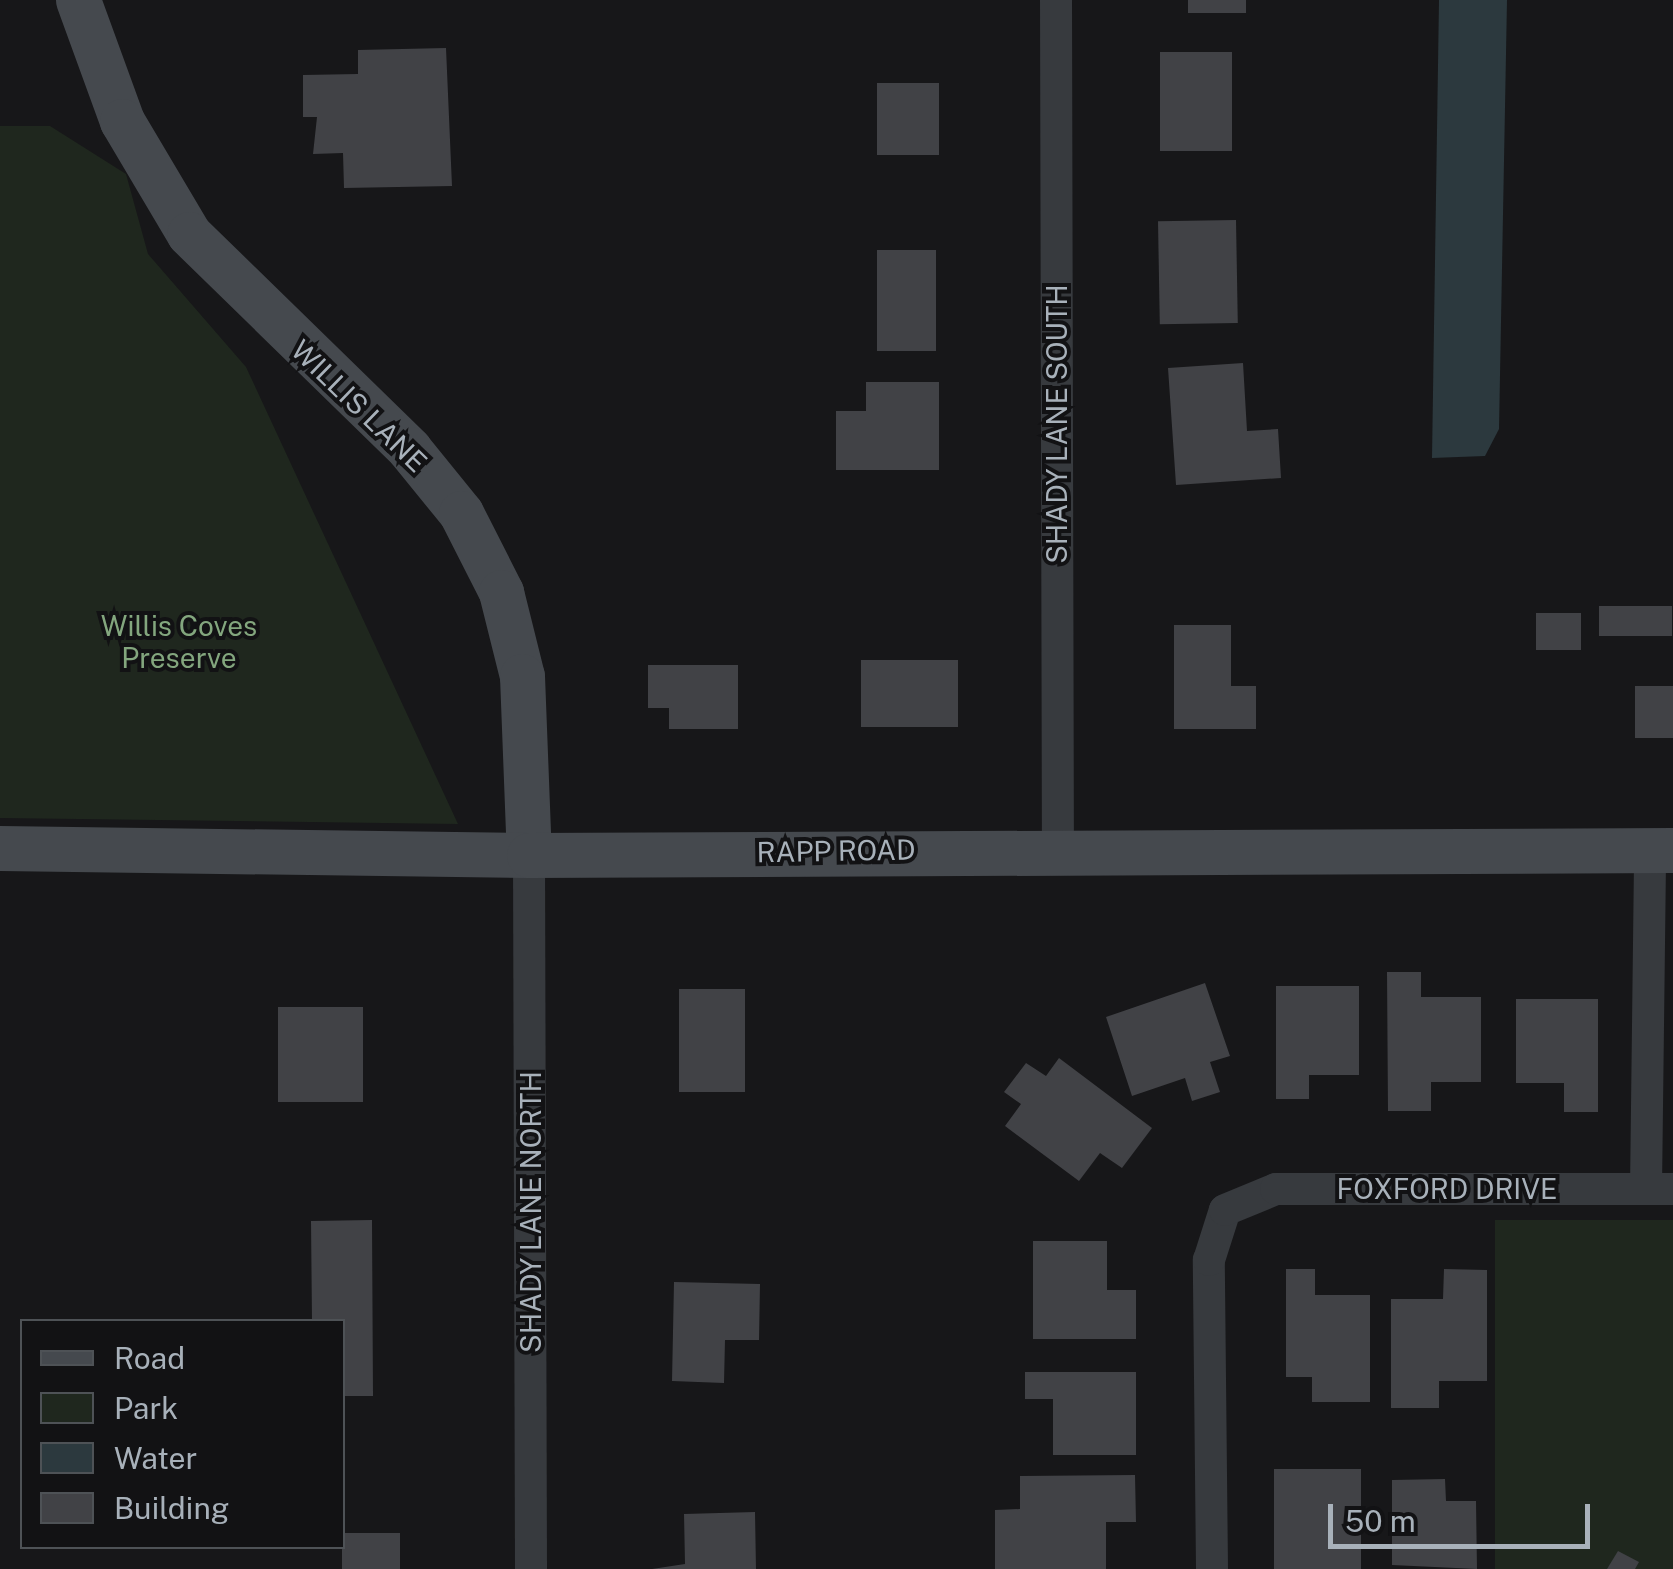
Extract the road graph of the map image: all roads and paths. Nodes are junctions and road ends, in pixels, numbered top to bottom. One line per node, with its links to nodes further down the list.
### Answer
1 (78, 0): 6 (street, WILLIS LANE)
2 (1056, 0): 4 (street, SHADY LANE SOUTH)
3 (0, 848): 6 (street, RAPP ROAD)
4 (1058, 849): 5 (street, RAPP ROAD); 6 (street, RAPP ROAD)
5 (1662, 850): 7 (street)
6 (529, 855): 8 (street, SHADY LANE NORTH)
7 (1660, 1190): 9 (street, FOXFORD DRIVE)
8 (531, 1569)
9 (1212, 1569)

